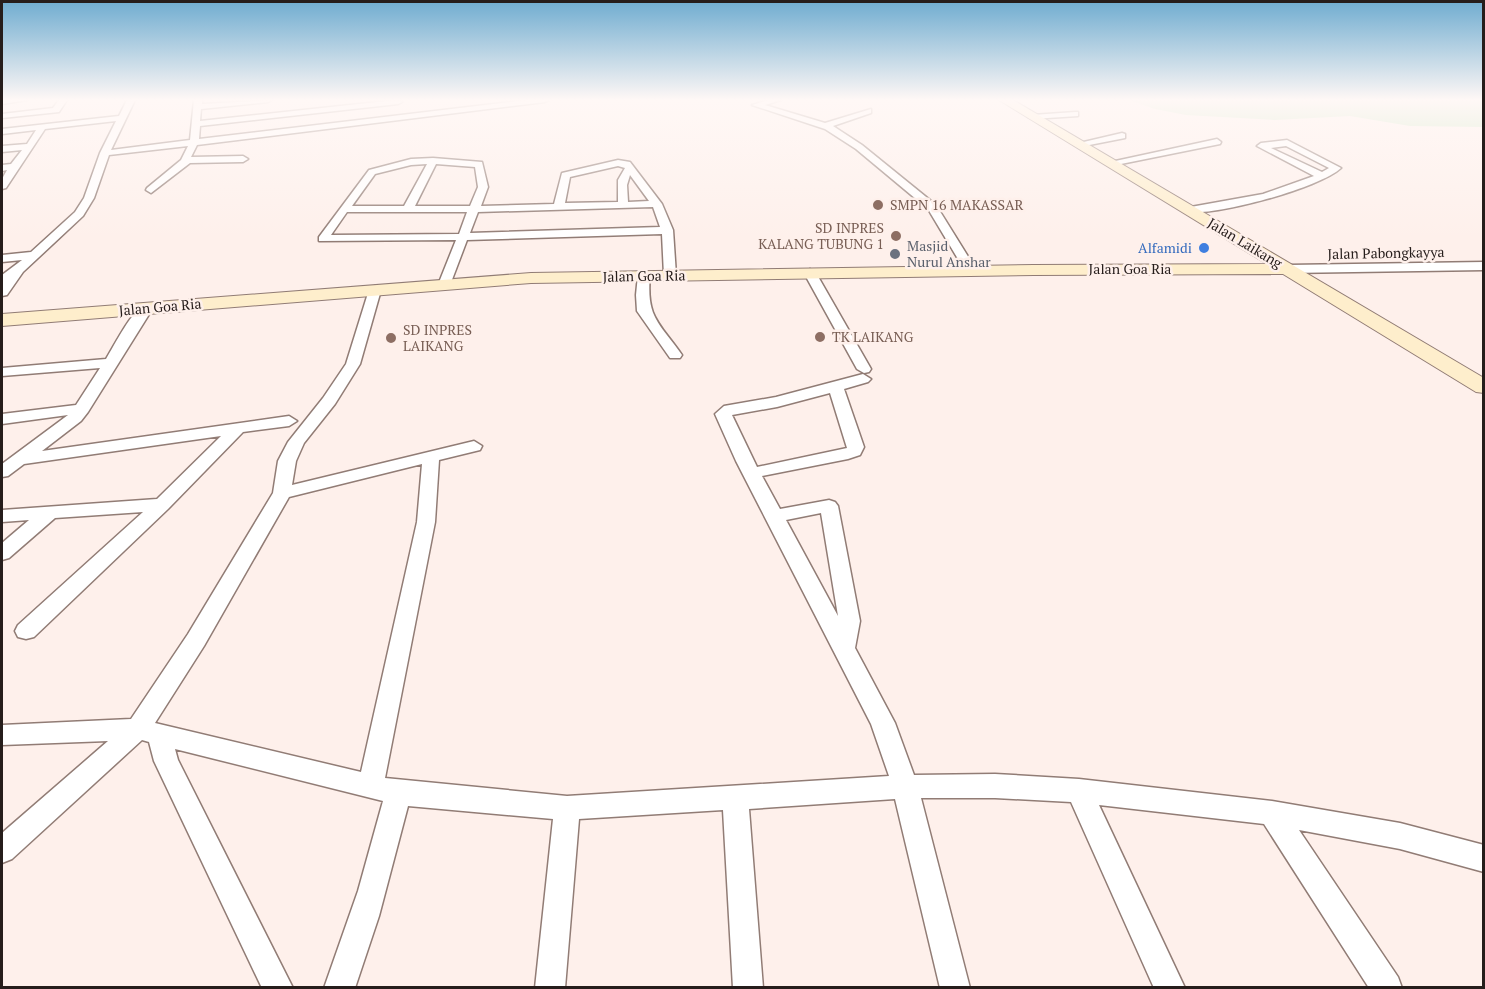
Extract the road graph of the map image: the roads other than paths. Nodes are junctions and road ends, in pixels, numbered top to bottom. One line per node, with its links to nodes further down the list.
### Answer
1 (29, 146): 11 (street)
2 (30, 146): 17 (street)
3 (108, 146): 12 (street)
4 (160, 146): 12 (street)
5 (192, 146): 14 (street)
6 (858, 146): 37 (street)
7 (1083, 146): 16 (main road, Jalan Laikang)
8 (1196, 146): 16 (street)
9 (1261, 146): 20 (street)
10 (1293, 146): 20 (street)
11 (2, 149)
12 (105, 153): 32 (street)
13 (243, 159): 14 (street)
14 (186, 161): 22 (street)
15 (433, 161): 26 (street); 27 (street); 28 (street)
16 (1111, 163): 29 (main road, Jalan Laikang)
17 (14, 166): 18 (street); 21 (street)
18 (2, 168)
19 (630, 169): 23 (street); 24 (street); 25 (street)
20 (1320, 176): 29 (street)
21 (2, 186)
22 (151, 190)
23 (623, 204): 24 (street); 25 (street)
24 (657, 204): 30 (street)
25 (559, 207): 26 (street)
26 (474, 208): 28 (street); 31 (street)
27 (344, 209): 28 (street); 31 (street)
28 (408, 209)
29 (1189, 210): 36 (main road, Jalan Laikang)
30 (667, 230): 31 (street); 40 (street)
31 (462, 237): 42 (street)
32 (34, 255): 33 (street); 35 (street)
33 (2, 258)
34 (1484, 266): 36 (street, Jalan Pabongkayya)
35 (19, 269): 41 (street); 44 (street)
36 (1289, 269): 37 (main road, Jalan Goa Ria); 50 (main road, Jalan Laikang)
37 (970, 271): 38 (main road, Jalan Goa Ria)
38 (810, 273): 40 (main road, Jalan Goa Ria); 51 (street)
39 (644, 275): 40 (main road, Jalan Goa Ria); 42 (main road, Jalan Goa Ria); 47 (street)
40 (670, 275)
41 (2, 280)
42 (444, 285): 43 (main road, Jalan Goa Ria)
43 (375, 290): 45 (main road, Jalan Goa Ria); 61 (street)
44 (2, 292)
45 (146, 308): 46 (main road, Jalan Goa Ria); 48 (street)
46 (2, 320)
47 (675, 355)
48 (110, 363): 49 (street); 52 (street)
49 (2, 372)
50 (1484, 387)
51 (836, 388): 60 (street); 60 (street)
52 (82, 409): 53 (street); 58 (street)
53 (2, 419)
54 (289, 421): 55 (street)
55 (238, 428): 58 (street); 62 (street)
56 (474, 446): 57 (street)
57 (431, 458): 61 (street); 71 (street)
58 (20, 459): 59 (street)
59 (2, 472)
60 (752, 473): 65 (street)
61 (282, 493): 69 (street)
62 (162, 505): 63 (street); 67 (street)
63 (50, 514): 64 (street); 66 (street)
64 (2, 516)
65 (775, 516): 68 (street); 68 (street)
66 (2, 553)
67 (26, 631)
68 (844, 646): 72 (street)
69 (149, 732): 70 (street); 71 (street); 78 (street); 80 (street)
70 (2, 735)
71 (371, 787): 74 (street)
72 (904, 787): 73 (street); 75 (street); 84 (street)
73 (1079, 790): 77 (street); 85 (street)
74 (398, 793): 76 (street); 81 (street)
75 (735, 797): 76 (street); 83 (street)
76 (567, 808): 82 (street)
77 (1272, 813): 79 (street); 86 (street)
78 (2, 850)
79 (1484, 859)
80 (278, 987)
81 (339, 987)
82 (550, 987)
83 (748, 987)
84 (955, 987)
85 (1170, 987)
86 (1387, 987)

